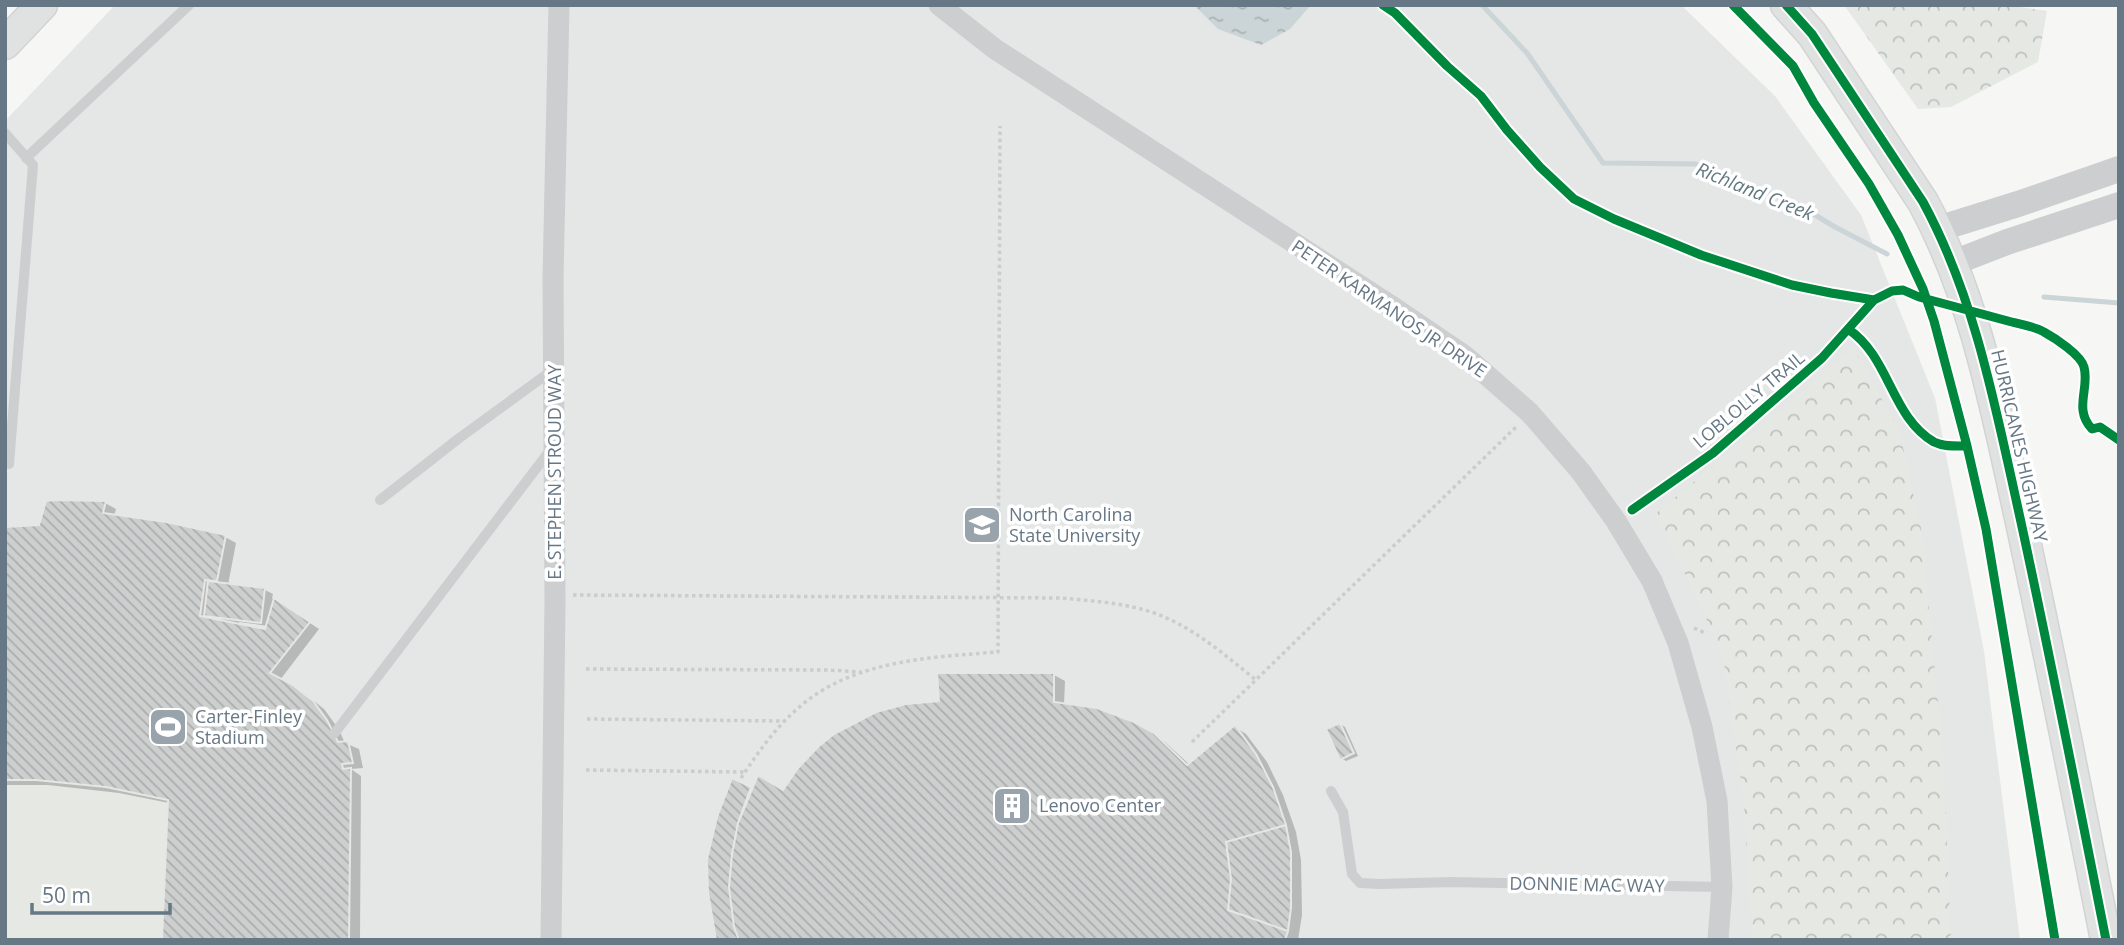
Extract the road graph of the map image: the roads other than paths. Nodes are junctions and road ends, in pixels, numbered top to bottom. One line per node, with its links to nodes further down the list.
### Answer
1 (42, 5): 6 (main road)
2 (189, 5): 8 (lane)
3 (559, 5): 13 (street, E. STEPHEN STROUD WAY)
4 (939, 5): 19 (street, PETER KARMANOS JR DRIVE)
5 (1786, 5): 11 (main road, HURRICANES HIGHWAY)
6 (5, 44)
7 (5, 132): 8 (lane)
8 (26, 158): 15 (lane)
9 (2119, 169): 11 (street)
10 (2119, 205): 12 (street)
11 (1938, 229): 12 (main road, HURRICANES HIGHWAY)
12 (1953, 263): 22 (main road, HURRICANES HIGHWAY)
13 (554, 369): 14 (street, E. STEPHEN STROUD WAY); 16 (lane)
14 (555, 444): 17 (lane); 20 (street, E. STEPHEN STROUD WAY)
15 (9, 464)
16 (380, 500)
17 (334, 734)
18 (1331, 791): 19 (lane, DONNIE MAC WAY)
19 (1722, 887): 21 (street, PETER KARMANOS JR DRIVE)
20 (551, 940)
21 (1718, 940)
22 (2106, 940)

